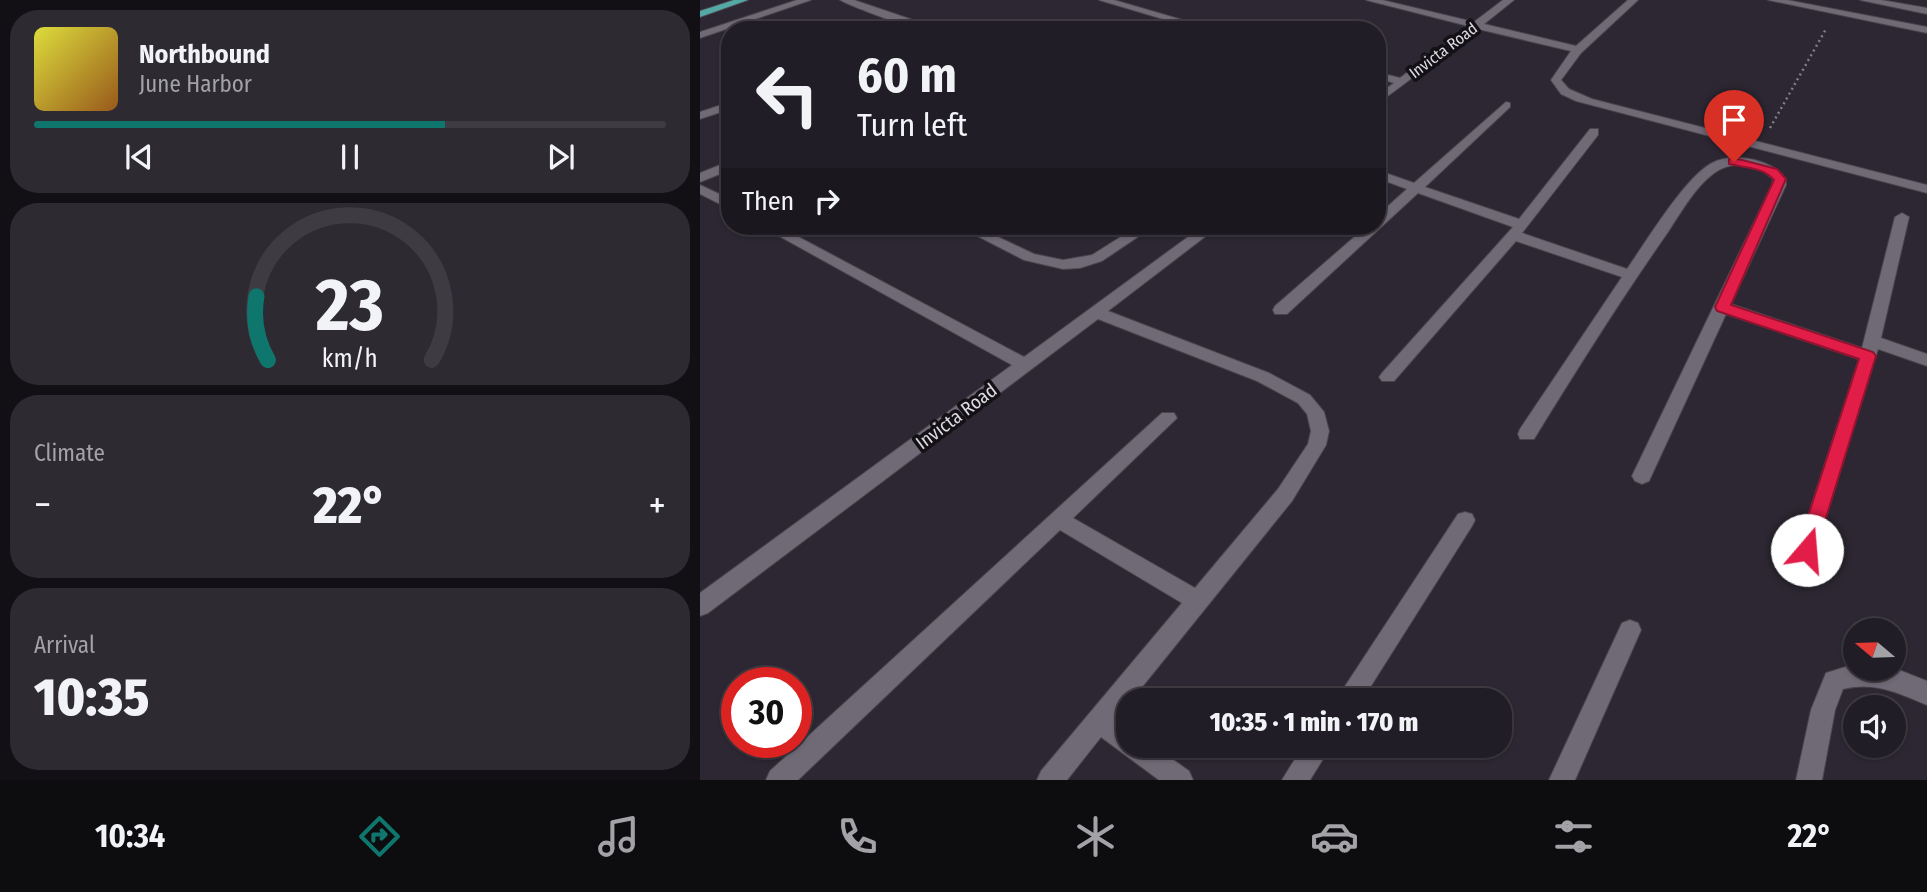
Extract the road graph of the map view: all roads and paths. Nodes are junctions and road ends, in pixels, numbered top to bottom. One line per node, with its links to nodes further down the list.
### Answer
1 (743, 0): 14 (main road)
2 (806, 0): 15 (street)
3 (845, 0): 16 (street)
4 (1104, 0): 11 (street)
5 (1155, 0): 11 (street)
6 (1371, 0): 18 (street)
7 (1509, 0): 18 (street, Invicta Road)
8 (1633, 0): 22 (street)
9 (1773, 0): 12 (street)
10 (1865, 0): 13 (street)
11 (1138, 9): 17 (street)
12 (1836, 12): 20 (street); 30 (path)
13 (1927, 12)
14 (700, 14)
15 (742, 21)
16 (906, 21)
17 (1180, 21)
18 (1475, 25): 22 (street); 24 (street, Invicta Road)
19 (721, 28): 21 (street)
20 (1927, 30)
21 (700, 35)
22 (1580, 50): 30 (street)
23 (1386, 78): 24 (street)
24 (1402, 82): 25 (street, Invicta Road)
25 (1386, 94)
26 (1506, 105): 34 (street)
27 (721, 108): 28 (street)
28 (700, 116)
29 (1594, 132): 40 (street)
30 (1759, 146): 36 (street)
31 (721, 169): 33 (street)
32 (1386, 177): 34 (street)
33 (700, 178)
34 (1416, 188): 38 (street); 40 (street)
35 (700, 189): 37 (street)
36 (1927, 189)
37 (721, 200)
38 (1386, 216)
39 (1902, 217): 50 (street)
40 (1518, 230): 46 (street); 53 (street)
41 (785, 235): 52 (street)
42 (986, 235): 43 (street)
43 (1133, 235)
44 (1200, 235): 49 (street, Invicta Road)
45 (1365, 235): 48 (street)
46 (1630, 275): 47 (street); 55 (street)
47 (1723, 307): 50 (street); 56 (street)
48 (1281, 310)
49 (1097, 313): 52 (street, Invicta Road); 60 (street)
50 (1870, 348): 51 (street); 59 (street)
51 (1927, 360)
52 (1024, 365): 61 (street, Invicta Road)
53 (1388, 377)
54 (1168, 418): 57 (street)
55 (1527, 434)
56 (1642, 476)
57 (1058, 519): 60 (street); 69 (street)
58 (1465, 520): 63 (street)
59 (1807, 550)
60 (1198, 601): 65 (street)
61 (700, 606)
62 (1630, 630): 73 (street)
63 (1356, 688)
64 (1927, 693): 74 (street)
65 (1099, 720): 66 (street); 70 (street)
66 (1116, 732)
67 (1150, 758): 71 (street)
68 (1310, 758): 72 (street)
69 (779, 780)
70 (1050, 780)
71 (1180, 780)
72 (1295, 780)
73 (1562, 780)
74 (1809, 780)

